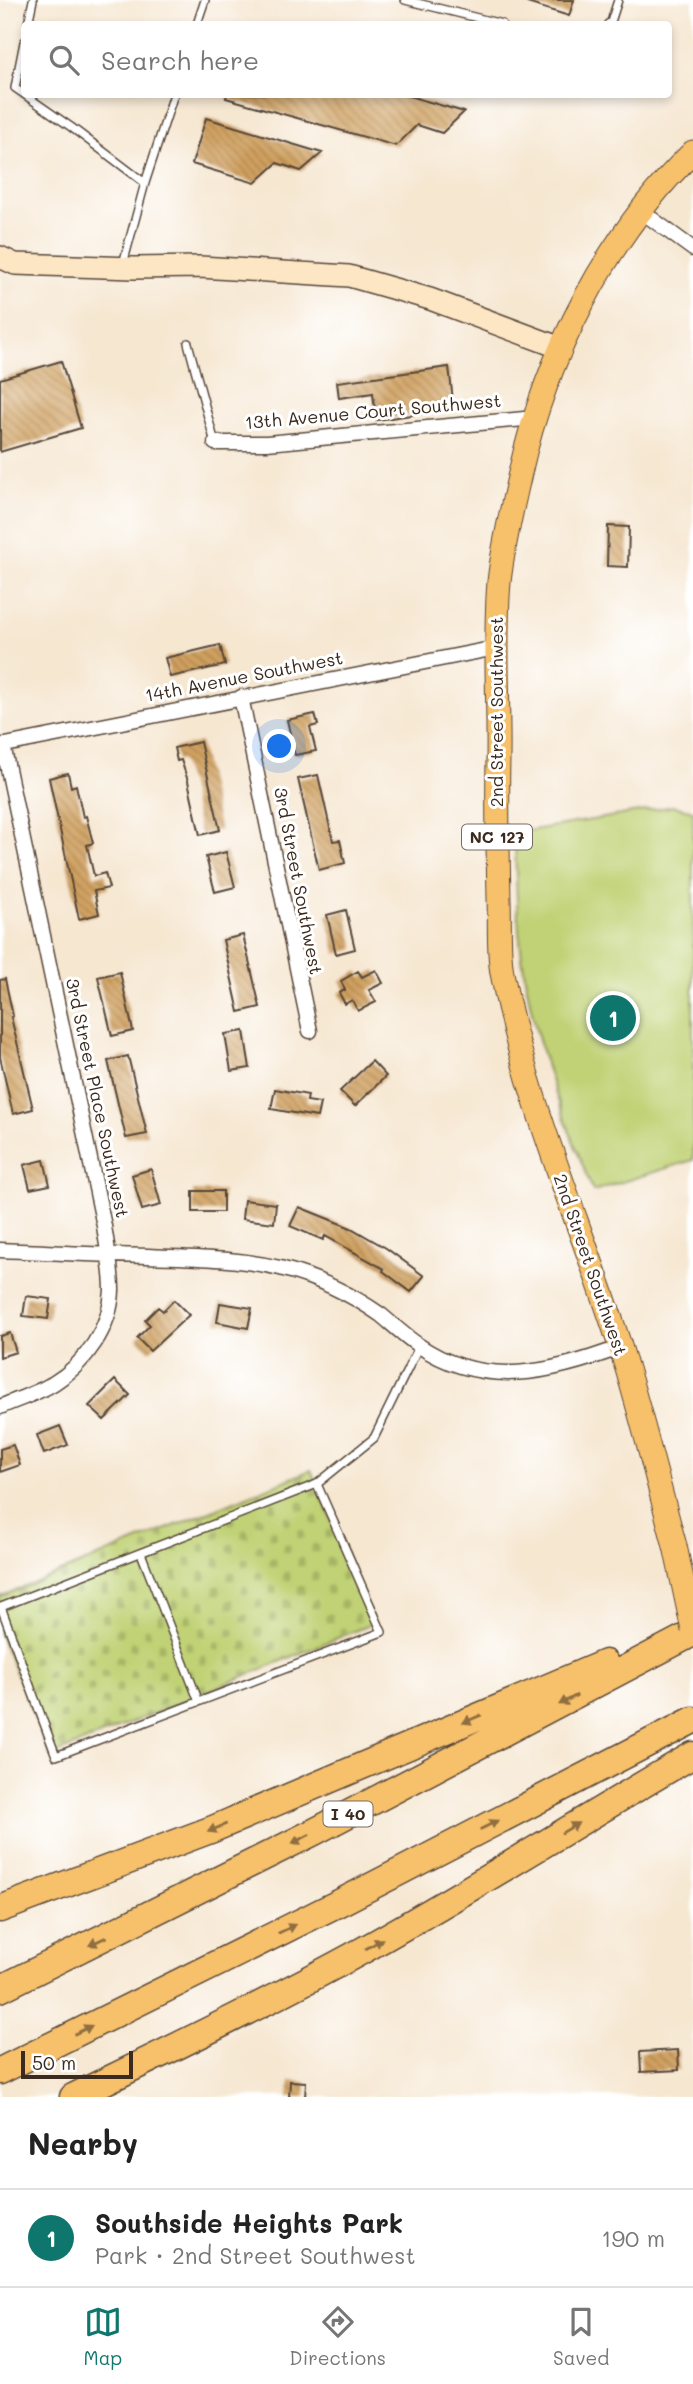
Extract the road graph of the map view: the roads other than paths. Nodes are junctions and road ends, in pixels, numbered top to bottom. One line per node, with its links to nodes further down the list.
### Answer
1 (33, 0): 5 (lane)
2 (205, 0): 6 (lane)
3 (405, 0): 7 (lane)
4 (618, 0): 8 (lane)
5 (29, 21)
6 (198, 21)
7 (490, 21)
8 (611, 21)
9 (21, 57): 10 (lane)
10 (21, 92)
11 (29, 98): 14 (lane)
12 (173, 98): 14 (lane)
13 (693, 152): 15 (main road, 2nd Street Southwest / NC 127)
14 (145, 183): 18 (lane)
15 (641, 211): 16 (street); 20 (main road, 2nd Street Southwest / NC 127)
16 (693, 249)
17 (0, 257): 18 (main road)
18 (128, 268): 20 (main road)
19 (188, 343): 22 (lane)
20 (561, 348): 21 (main road, 2nd Street Southwest / NC 127)
21 (535, 418): 22 (street, 13th Avenue Court Southwest); 23 (main road, 2nd Street Southwest / NC 127)
22 (215, 443)
23 (496, 648): 24 (street, 14th Avenue Southwest); 30 (main road, 2nd Street Southwest / NC 127)
24 (241, 697): 25 (street, 14th Avenue Southwest); 26 (street, 3rd Street Southwest)
25 (1, 746): 28 (street, 3rd Street Place Southwest)
26 (310, 1031)
27 (0, 1250): 28 (street)
28 (108, 1255): 29 (street); 31 (street, 3rd Street Place Southwest)
29 (419, 1346): 30 (street); 32 (lane)
30 (621, 1348): 34 (main road, 2nd Street Southwest / NC 127, bridge)
31 (0, 1407)
32 (317, 1484): 33 (lane); 35 (lane)
33 (141, 1553): 35 (lane); 35 (lane)
34 (693, 1630): 38 (highway, one-way to 38); 39 (highway, I 40, one-way to 39)
35 (199, 1702)
36 (693, 1720): 41 (highway, one-way to 36)
37 (693, 1755): 40 (highway, one-way to 37)
38 (0, 1908)
39 (0, 1989)
40 (234, 2018): 42 (highway); 43 (highway)
41 (0, 2071)
42 (73, 2097)
43 (103, 2097)

